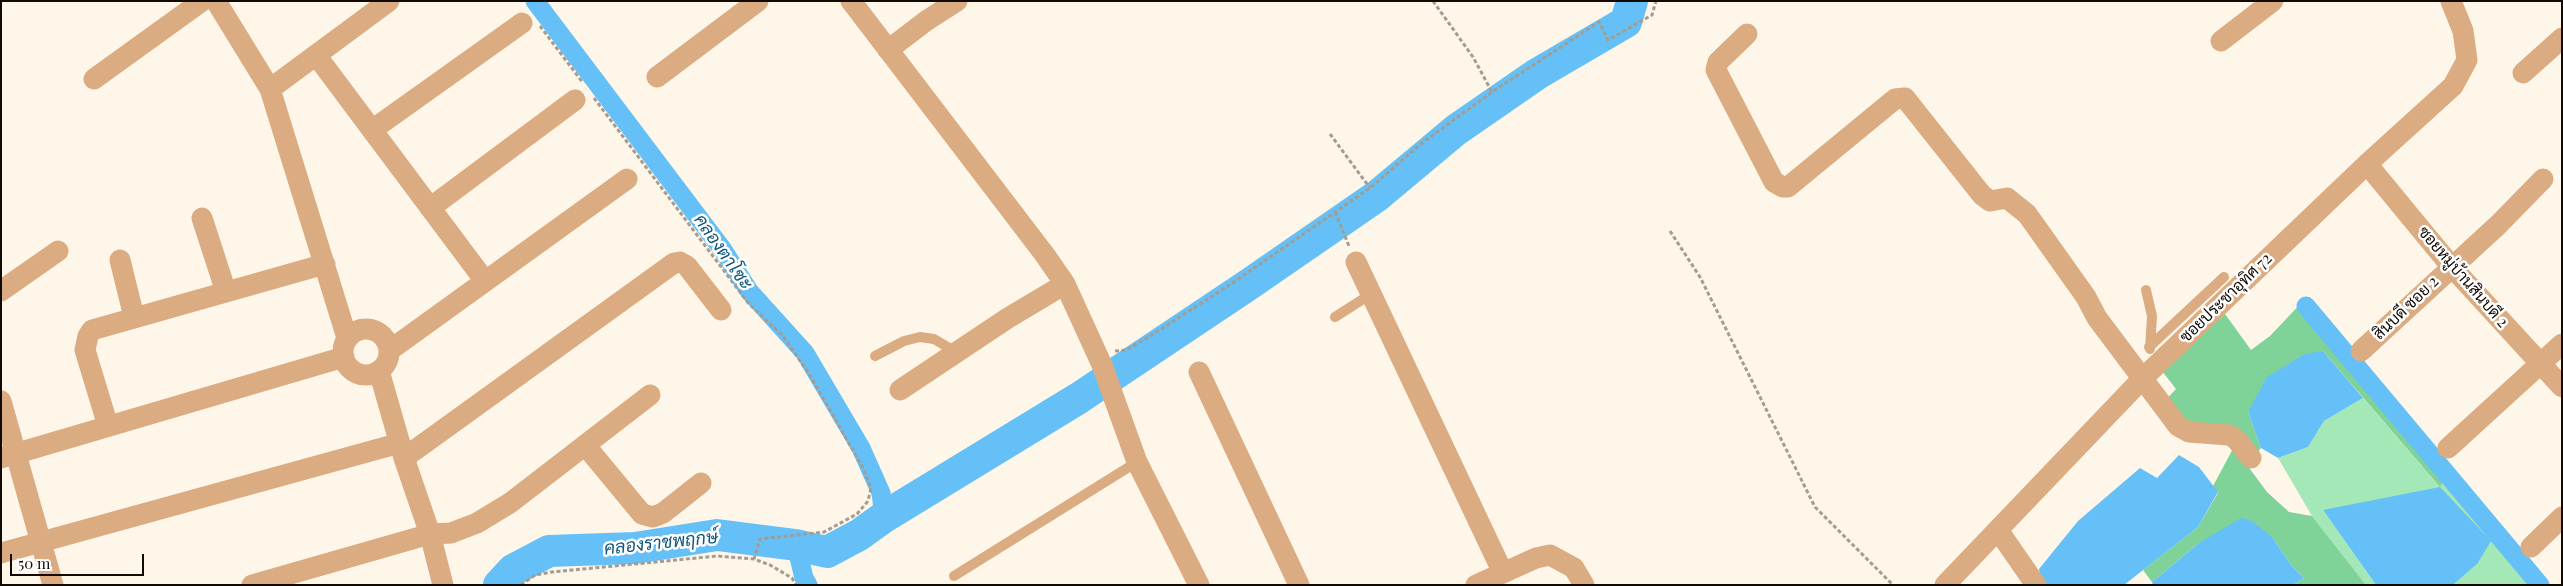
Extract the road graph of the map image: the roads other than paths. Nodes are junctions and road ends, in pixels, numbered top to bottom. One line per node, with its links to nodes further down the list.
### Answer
1 (202, 1): 17 (street)
2 (216, 1): 18 (street)
3 (389, 1): 14 (street)
4 (758, 1): 16 (street)
5 (851, 1): 13 (street)
6 (957, 1): 13 (street)
7 (2273, 1): 12 (street)
8 (2451, 1): 21 (street, ซอยประชาอุทิศ 72)
9 (522, 23): 20 (street)
10 (1747, 34): 51 (street)
11 (2562, 38): 15 (street)
12 (2221, 40)
13 (888, 50): 33 (street)
14 (316, 55): 18 (street); 20 (street)
15 (2523, 73)
16 (657, 77)
17 (94, 79)
18 (270, 89): 29 (street)
19 (575, 100): 24 (street)
20 (372, 130): 24 (street)
21 (2367, 164): 30 (street, ซอยหมู่บ้านสินบดี 2); 46 (street, ซอยประชาอุทิศ 72)
22 (627, 179): 32 (street)
23 (2543, 179): 30 (street, สินบดี ซอย 2)
24 (430, 208): 32 (street)
25 (202, 218): 36 (street)
26 (58, 252): 35 (street)
27 (120, 260): 39 (street)
28 (1356, 262): 37 (street)
29 (325, 264): 36 (street); 42 (street)
30 (2451, 266): 44 (street, สินบดี ซอย 2); 48 (street, ซอยหมู่บ้านสินบดี 2)
31 (2224, 277): 46 (lane)
32 (485, 282): 43 (street)
33 (1064, 284): 45 (street); 62 (street)
34 (2146, 290): 46 (lane)
35 (1, 291)
36 (226, 292): 39 (street)
37 (1371, 294): 40 (lane); 70 (street)
38 (721, 310): 59 (street)
39 (134, 317): 56 (street)
40 (1335, 318)
41 (2562, 344): 48 (street)
42 (345, 347): 43 (street); 49 (street); 56 (street)
43 (390, 350): 49 (street)
44 (2361, 351)
45 (956, 352): 47 (lane); 53 (street)
46 (2154, 355): 51 (street, ซอยประชาอุทิศ 72)
47 (875, 356)
48 (2540, 364): 52 (street, ซอยหมู่บ้านสินบดี 2); 58 (street)
49 (379, 371): 59 (street)
50 (1199, 372): 76 (street)
51 (2143, 378): 61 (street); 65 (street, ซอยประชาอุทิศ 72)
52 (2562, 387)
53 (900, 390)
54 (650, 395): 57 (street)
55 (1, 401): 60 (street)
56 (108, 426): 60 (street)
57 (585, 445): 63 (street); 66 (street)
58 (2448, 448)
59 (402, 451): 66 (street); 67 (street)
60 (8, 456): 67 (street)
61 (2251, 458)
62 (1137, 462): 71 (lane); 75 (street)
63 (701, 483)
64 (2562, 517): 68 (street)
65 (1998, 530): 79 (street, ซอยประชาอุทิศ 72); 80 (street)
66 (430, 534): 73 (street); 74 (street)
67 (40, 542): 69 (street); 72 (street)
68 (2531, 546)
69 (1, 553)
70 (1503, 573): 77 (street); 78 (street)
71 (954, 576)
72 (53, 585)
73 (252, 585)
74 (443, 585)
75 (1199, 585)
76 (1298, 585)
77 (1476, 585)
78 (1584, 585)
79 (1945, 585)
80 (2036, 585)

